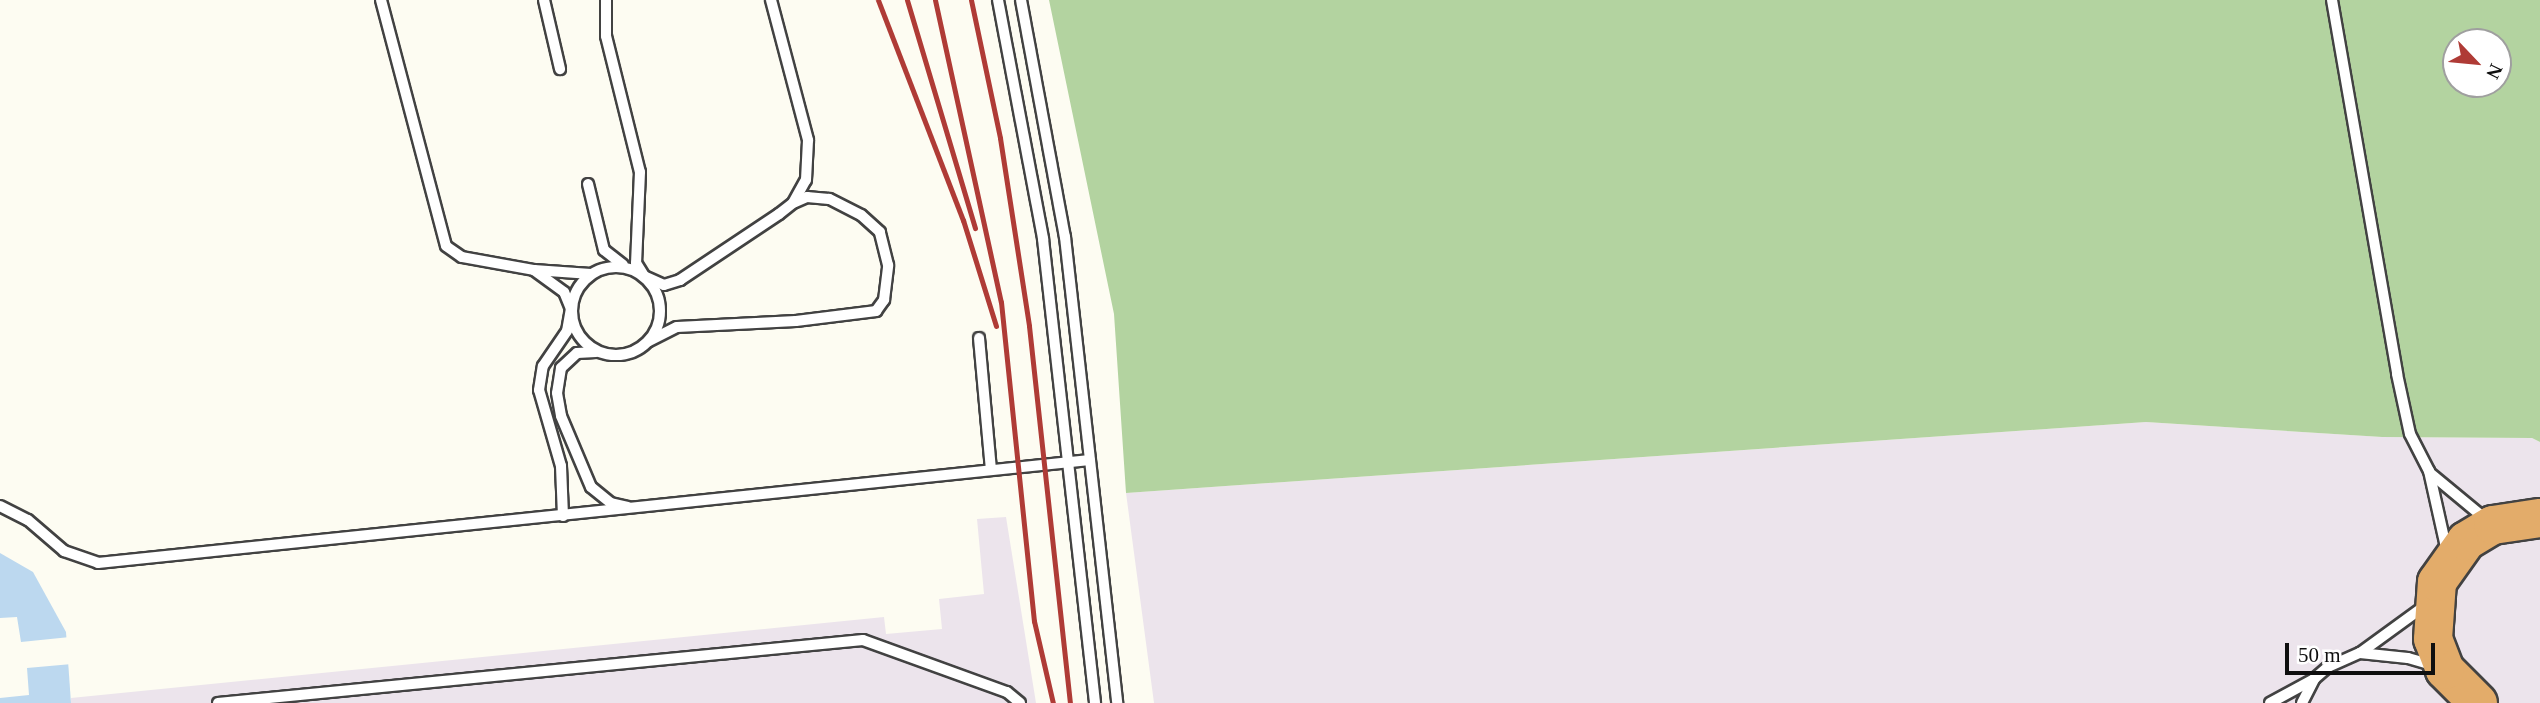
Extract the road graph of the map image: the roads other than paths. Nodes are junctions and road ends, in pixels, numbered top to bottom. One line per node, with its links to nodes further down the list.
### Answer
1 (381, 0): 12 (lane)
2 (544, 0): 8 (lane)
3 (606, 0): 14 (lane)
4 (771, 0): 10 (lane)
5 (998, 0): 20 (lane)
6 (1021, 0): 19 (lane)
7 (2332, 0): 22 (lane)
8 (560, 69)
9 (587, 184): 11 (lane)
10 (793, 203): 14 (lane); 17 (lane)
11 (632, 269): 13 (lane); 14 (lane)
12 (534, 270): 13 (lane); 15 (lane)
13 (591, 274): 15 (lane)
14 (644, 276): 17 (lane)
15 (571, 309): 18 (lane); 25 (lane)
16 (979, 338): 21 (lane)
17 (649, 341): 18 (lane)
18 (606, 354): 24 (lane)
19 (1090, 460): 20 (lane); 35 (lane)
20 (1067, 462): 21 (lane); 34 (lane)
21 (991, 469): 24 (lane)
22 (2428, 471): 27 (lane); 28 (lane)
23 (0, 506): 25 (lane)
24 (641, 508): 25 (lane)
25 (563, 516)
26 (2539, 518): 27 (highway)
27 (2493, 525): 28 (highway)
28 (2439, 582): 29 (lane); 30 (highway)
29 (2360, 653): 30 (lane); 31 (lane)
30 (2445, 670): 38 (highway)
31 (2314, 679): 36 (lane); 37 (lane)
32 (218, 703): 33 (lane)
33 (1020, 703)
34 (1094, 703)
35 (1117, 703)
36 (2270, 703)
37 (2302, 703)
38 (2478, 703)

